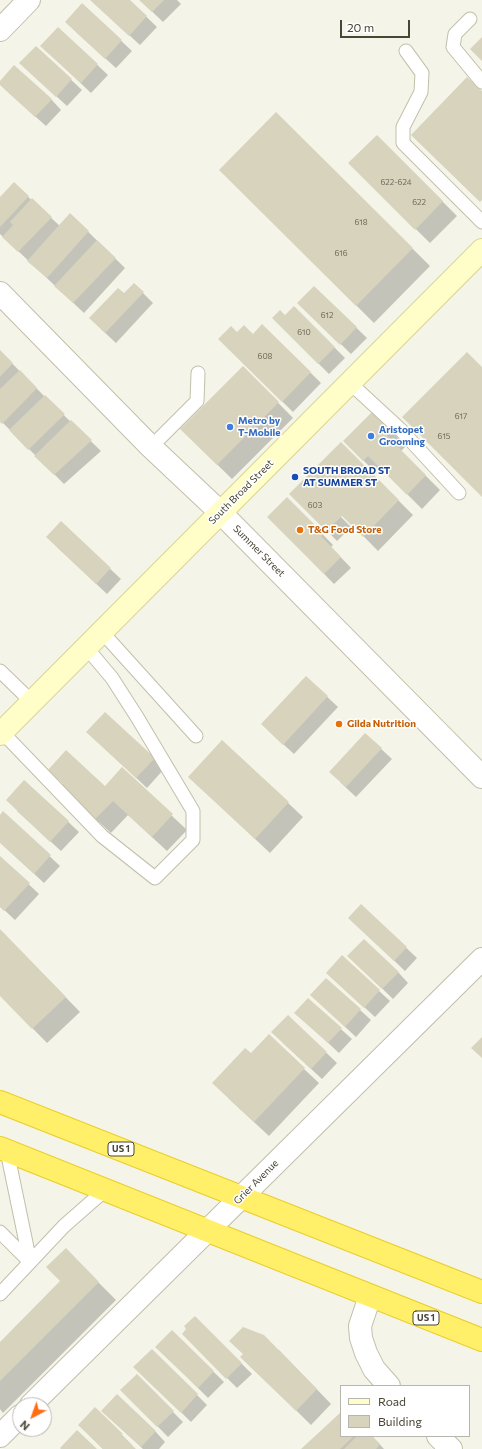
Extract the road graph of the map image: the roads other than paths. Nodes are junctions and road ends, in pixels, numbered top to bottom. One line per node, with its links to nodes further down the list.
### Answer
1 (29, 0): 3 (street)
2 (470, 19): 5 (lane)
3 (0, 30)
4 (406, 51): 6 (lane)
5 (482, 82)
6 (482, 222)
7 (482, 250): 10 (street, South Broad Street)
8 (0, 293): 11 (street, Summer Street)
9 (198, 373): 11 (lane)
10 (350, 383): 12 (lane); 13 (street, South Broad Street)
11 (151, 447): 13 (street, Summer Street)
12 (459, 493)
13 (220, 512): 14 (street, South Broad Street); 20 (street, Summer Street)
14 (102, 632): 15 (street, South Broad Street); 19 (lane)
15 (86, 647): 17 (street, South Broad Street); 18 (lane)
16 (0, 671): 17 (lane)
17 (32, 702): 18 (street, South Broad Street)
18 (1, 733)
19 (196, 736)
20 (482, 777)
21 (482, 958): 25 (street, Grier Avenue)
22 (0, 1102): 25 (highway, US 1)
23 (4, 1150): 24 (highway, US 1); 28 (lane)
24 (105, 1190): 26 (highway, US 1); 28 (lane)
25 (242, 1196): 26 (street, Grier Avenue); 29 (highway, US 1)
26 (207, 1230): 31 (highway, US 1); 34 (street, Grier Avenue)
27 (0, 1232): 28 (lane)
28 (30, 1262): 30 (lane)
29 (482, 1292)
30 (0, 1294)
31 (370, 1296): 32 (highway, US 1); 33 (street)
32 (482, 1340)
33 (388, 1385)
34 (39, 1397)
35 (12, 1424): 36 (street)
36 (0, 1436)
37 (439, 1437): 38 (street)
38 (451, 1449)

